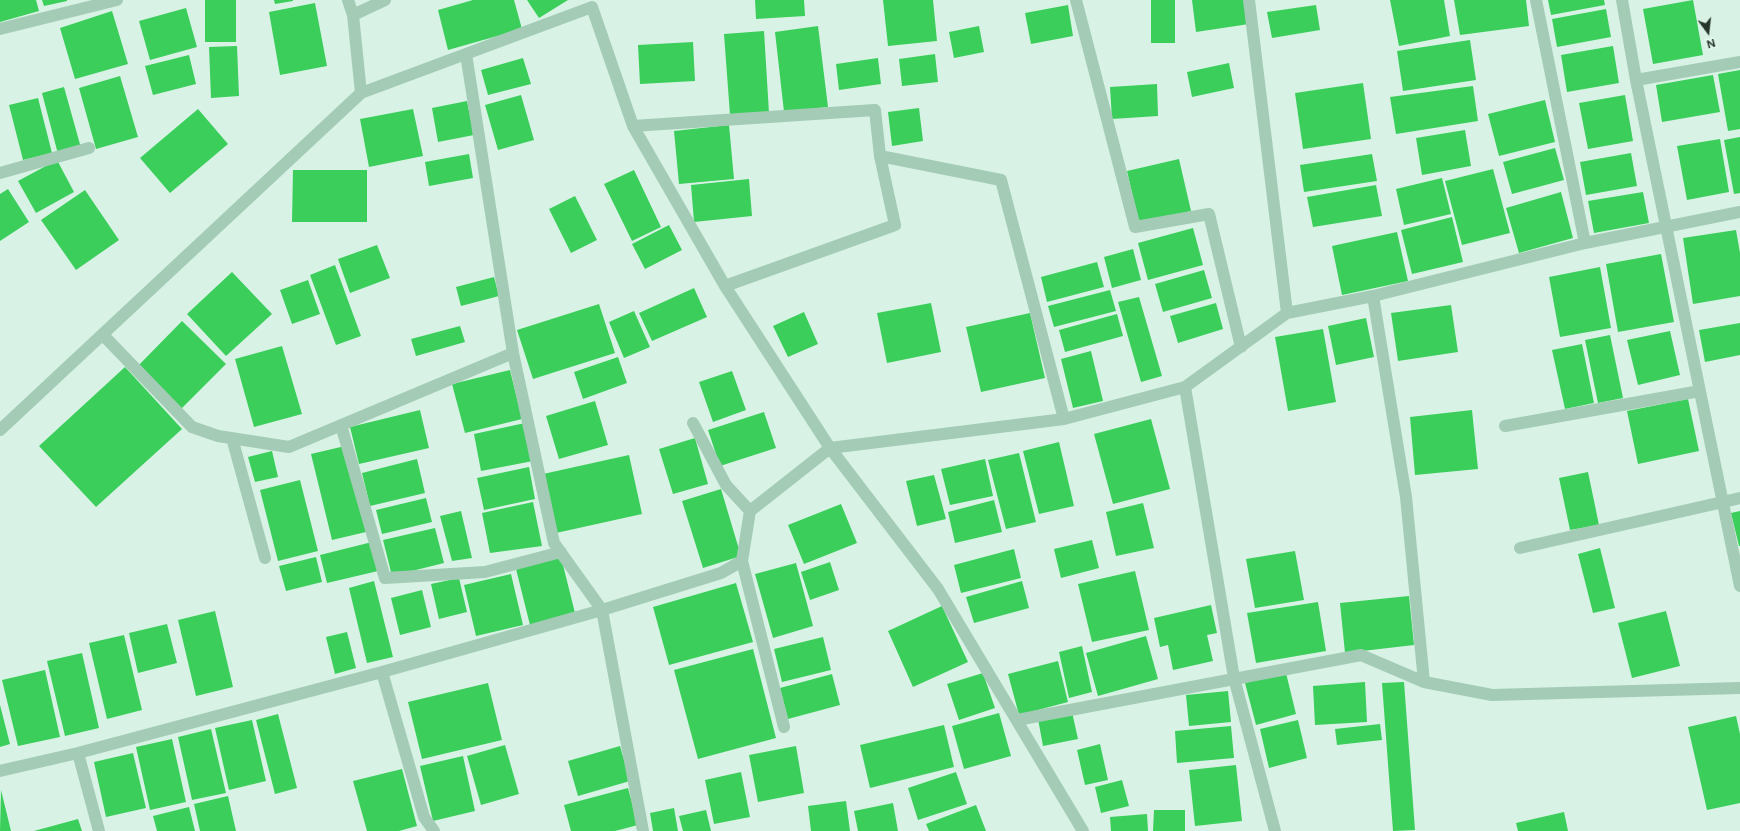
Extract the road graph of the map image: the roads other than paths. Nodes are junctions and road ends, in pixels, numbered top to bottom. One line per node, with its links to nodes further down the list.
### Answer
1 (117, 0): 10 (street)
2 (348, 0): 9 (street)
3 (385, 0): 9 (street)
4 (1076, 0): 26 (street)
5 (1249, 0): 24 (street)
6 (1536, 0): 21 (street)
7 (1622, 0): 13 (street)
8 (594, 3): 11 (street); 15 (street)
9 (353, 15): 14 (street)
10 (0, 29)
11 (466, 54): 14 (street); 27 (street)
12 (1740, 62): 13 (street)
13 (1636, 80): 20 (street)
14 (361, 93): 25 (street)
15 (633, 126): 17 (street); 22 (street)
16 (89, 148): 18 (street)
17 (880, 156): 22 (street); 30 (street)
18 (0, 173)
19 (1740, 212): 20 (street)
20 (1666, 228): 21 (street); 29 (street)
21 (1585, 243): 23 (street)
22 (725, 286): 36 (street)
23 (1373, 296): 24 (street); 48 (street)
24 (1287, 313): 26 (street)
25 (103, 335): 34 (street); 35 (street)
26 (1241, 347): 28 (street)
27 (513, 353): 32 (street); 41 (street)
28 (1185, 387): 30 (street); 47 (street)
29 (1700, 391): 33 (street); 38 (street)
30 (1064, 419): 36 (street)
31 (693, 423): 39 (street)
32 (341, 425): 35 (street); 41 (street)
33 (1505, 426)
34 (0, 430)
35 (232, 438): 42 (street)
36 (830, 448): 39 (street); 50 (street)
37 (1740, 498): 38 (street)
38 (1722, 502): 40 (street); 44 (street)
39 (750, 511): 43 (street)
40 (1520, 548)
41 (561, 552): 45 (street)
42 (265, 558)
43 (742, 561): 45 (street); 51 (street)
44 (1740, 586)
45 (602, 610): 46 (street); 56 (street)
46 (382, 672): 52 (street); 55 (street)
47 (1234, 678): 48 (street); 50 (street); 58 (street)
48 (1424, 682): 49 (street)
49 (1740, 688)
50 (1018, 720): 57 (street)
51 (784, 726)
52 (78, 753): 53 (street); 54 (street)
53 (0, 772)
54 (99, 831)
55 (434, 831)
56 (643, 831)
57 (1083, 831)
58 (1275, 831)

